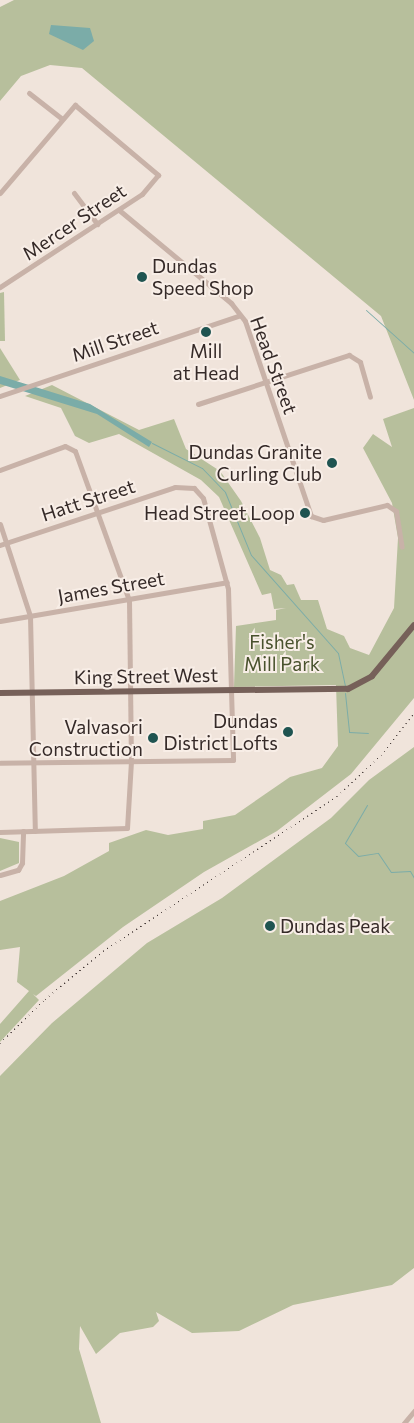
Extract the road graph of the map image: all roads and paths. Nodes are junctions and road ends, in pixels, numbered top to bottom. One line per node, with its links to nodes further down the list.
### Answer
1 (29, 93): 2 (street)
2 (61, 118): 4 (street); 5 (street, Mercer Street)
3 (74, 192): 6 (street)
4 (0, 193)
5 (119, 210): 6 (street, Mercer Street); 8 (street, Head Street)
6 (97, 224): 7 (street, Mercer Street)
7 (0, 287)
8 (240, 315): 9 (street, Head Street); 10 (street, Mill Street)
9 (265, 382): 11 (street); 12 (street); 18 (street, Head Street)
10 (0, 396)
11 (370, 397)
12 (198, 404)
13 (0, 470): 14 (street)
14 (99, 511): 16 (street, Hatt Street); 19 (street, Hatt Street); 20 (street)
15 (0, 524): 16 (street)
16 (6, 543): 17 (street, Hatt Street); 21 (street)
17 (0, 545)
18 (402, 547)
19 (227, 582): 20 (street, James Street); 24 (street)
20 (129, 600): 21 (street, James Street); 25 (street)
21 (30, 616): 22 (street, James Street); 27 (street)
22 (0, 621)
23 (414, 625): 24 (main road, King Street West)
24 (229, 690): 25 (main road, King Street West); 28 (street)
25 (131, 691): 27 (main road, King Street West); 28 (street)
26 (0, 693): 27 (main road, King Street West)
27 (32, 693): 30 (street)
28 (131, 761): 30 (street); 31 (street)
29 (0, 763): 30 (street)
30 (33, 763): 31 (street)
31 (35, 831): 33 (street)
32 (0, 832): 33 (street)
33 (23, 832): 34 (street)
34 (0, 875)
35 (414, 1411): 36 (street)
36 (404, 1423)

